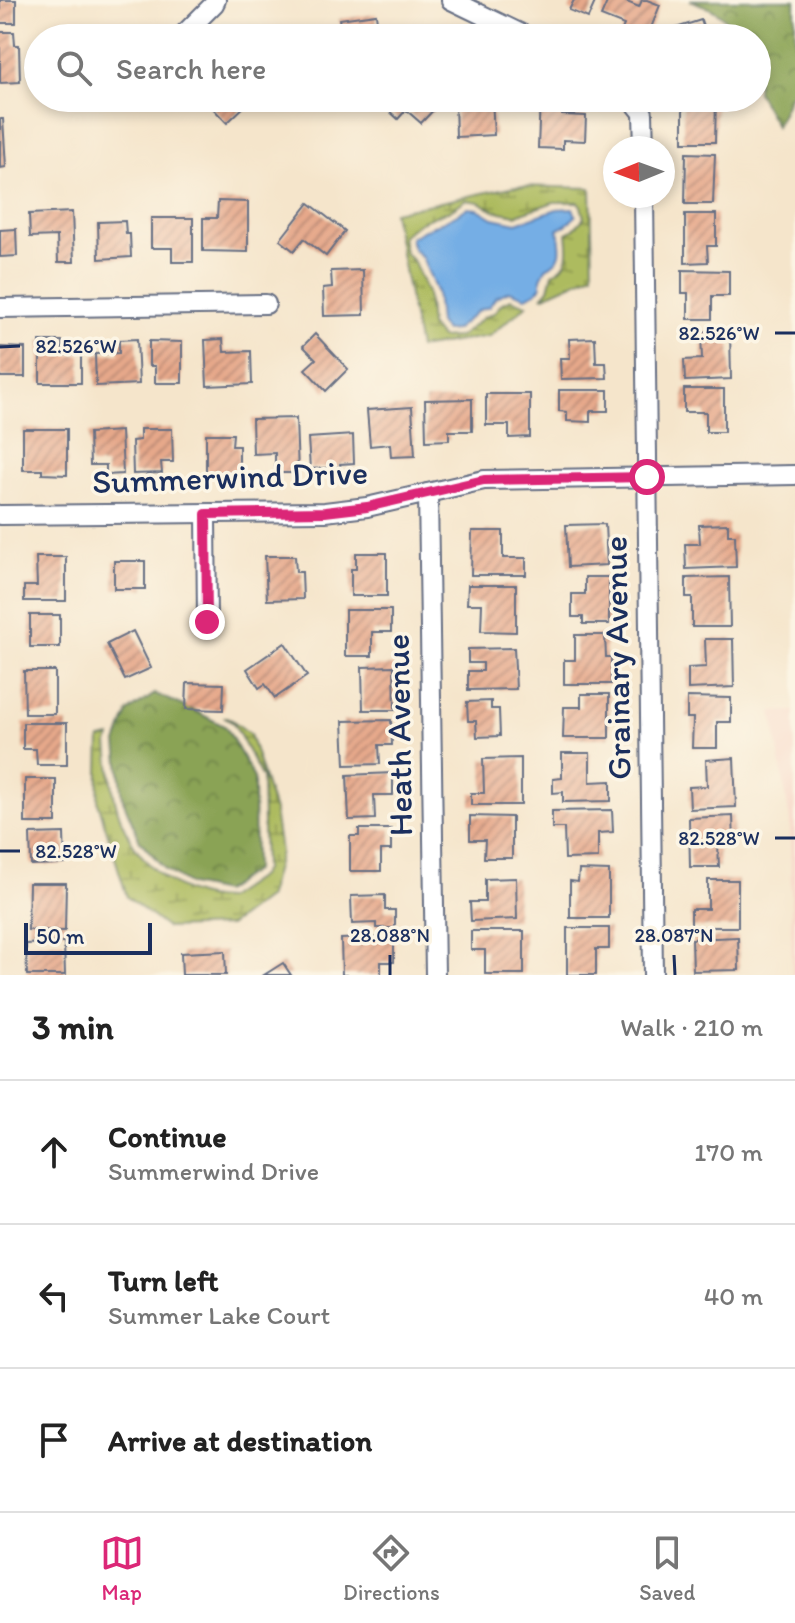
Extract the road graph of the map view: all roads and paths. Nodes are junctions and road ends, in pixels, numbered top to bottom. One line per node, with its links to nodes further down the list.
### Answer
1 (216, 0): 3 (street)
2 (451, 0): 4 (street)
3 (194, 24)
4 (501, 24)
5 (642, 112): 6 (street)
6 (644, 136)
7 (644, 208): 11 (street, Grainary Avenue)
8 (266, 304): 9 (street)
9 (0, 308)
10 (795, 475): 11 (street, Summerwind Drive)
11 (647, 477): 12 (street, Summerwind Drive); 17 (street, Grainary Avenue)
12 (428, 493): 13 (street, Summerwind Drive); 16 (street, Heath Avenue)
13 (206, 514): 14 (street, Summerwind Drive); 15 (street)
14 (0, 515)
15 (207, 622)
16 (435, 975)
17 (653, 975)

